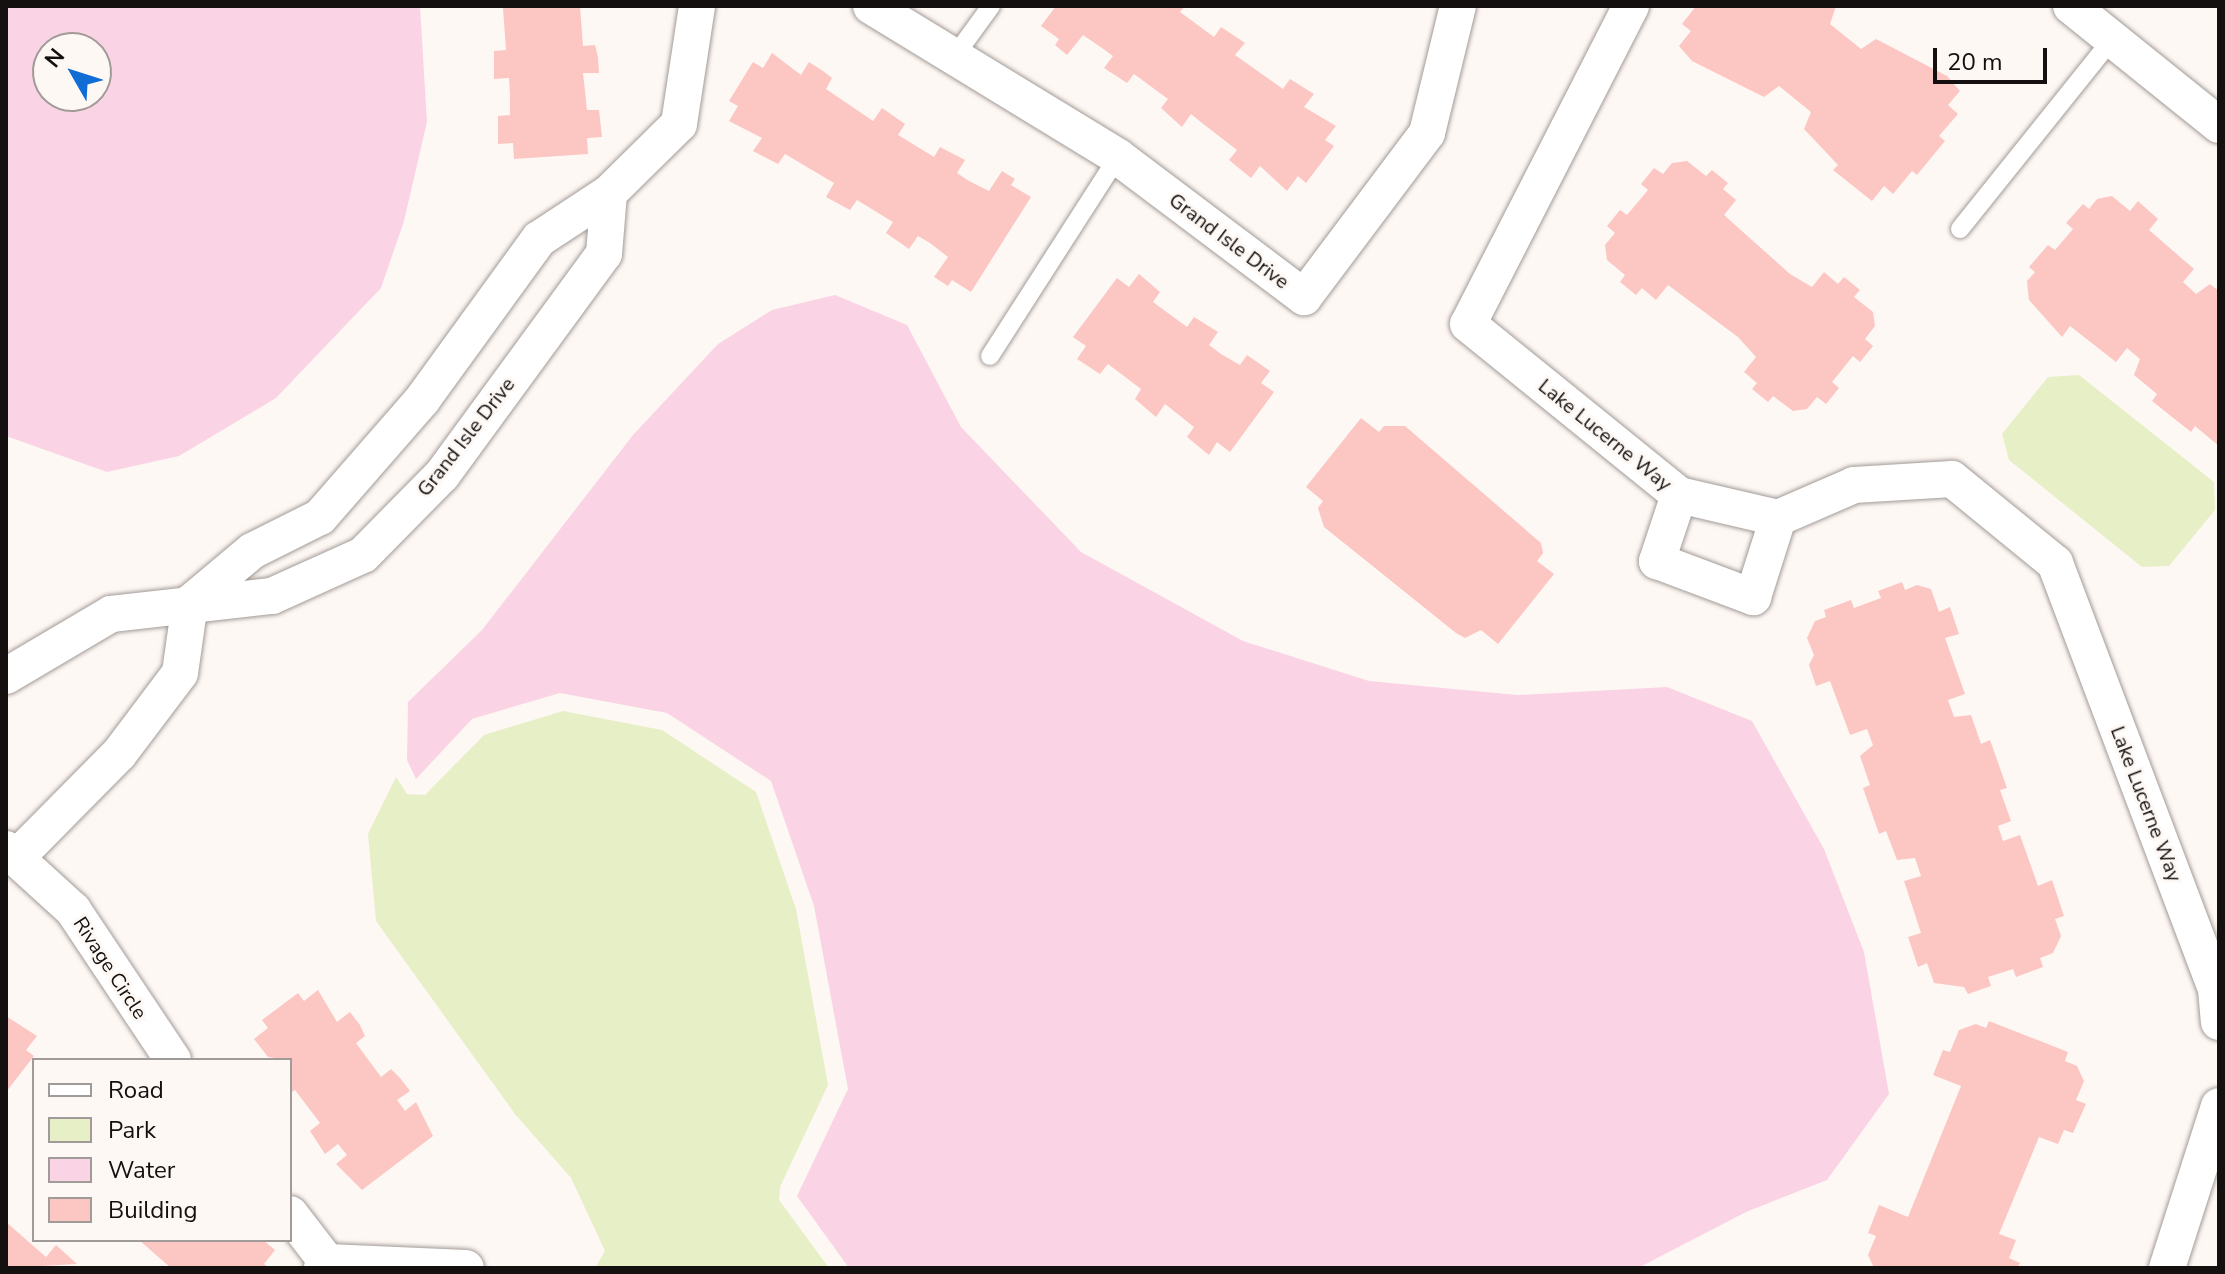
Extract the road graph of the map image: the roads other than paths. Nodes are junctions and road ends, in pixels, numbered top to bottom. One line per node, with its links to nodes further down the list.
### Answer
1 (697, 6): 11 (street)
2 (871, 6): 8 (street, Grand Isle Drive)
3 (991, 6): 8 (lane)
4 (1458, 6): 10 (street, Grand Isle Drive)
5 (1631, 6): 16 (street, Lake Lucerne Way)
6 (2071, 6): 7 (street)
7 (2112, 39): 9 (street); 12 (lane)
8 (954, 57): 10 (street, Grand Isle Drive)
9 (2219, 125)
10 (1118, 157): 13 (lane)
11 (609, 193): 14 (street); 15 (street, Grand Isle Drive)
12 (1960, 229)
13 (990, 356)
14 (430, 389): 15 (street); 18 (street)
15 (478, 427): 18 (street, Grand Isle Drive)
16 (1679, 495): 17 (street, Lake Lucerne Way); 17 (street)
17 (1778, 518): 21 (street, Lake Lucerne Way)
18 (190, 603): 19 (street, Grand Isle Drive); 20 (street)
19 (6, 676)
20 (11, 853): 22 (street, Rivage Circle)
21 (2218, 1000)
22 (172, 1058)
23 (2219, 1106): 27 (street)
24 (292, 1217): 25 (street)
25 (325, 1265): 26 (street)
26 (466, 1268)
27 (2167, 1268)

